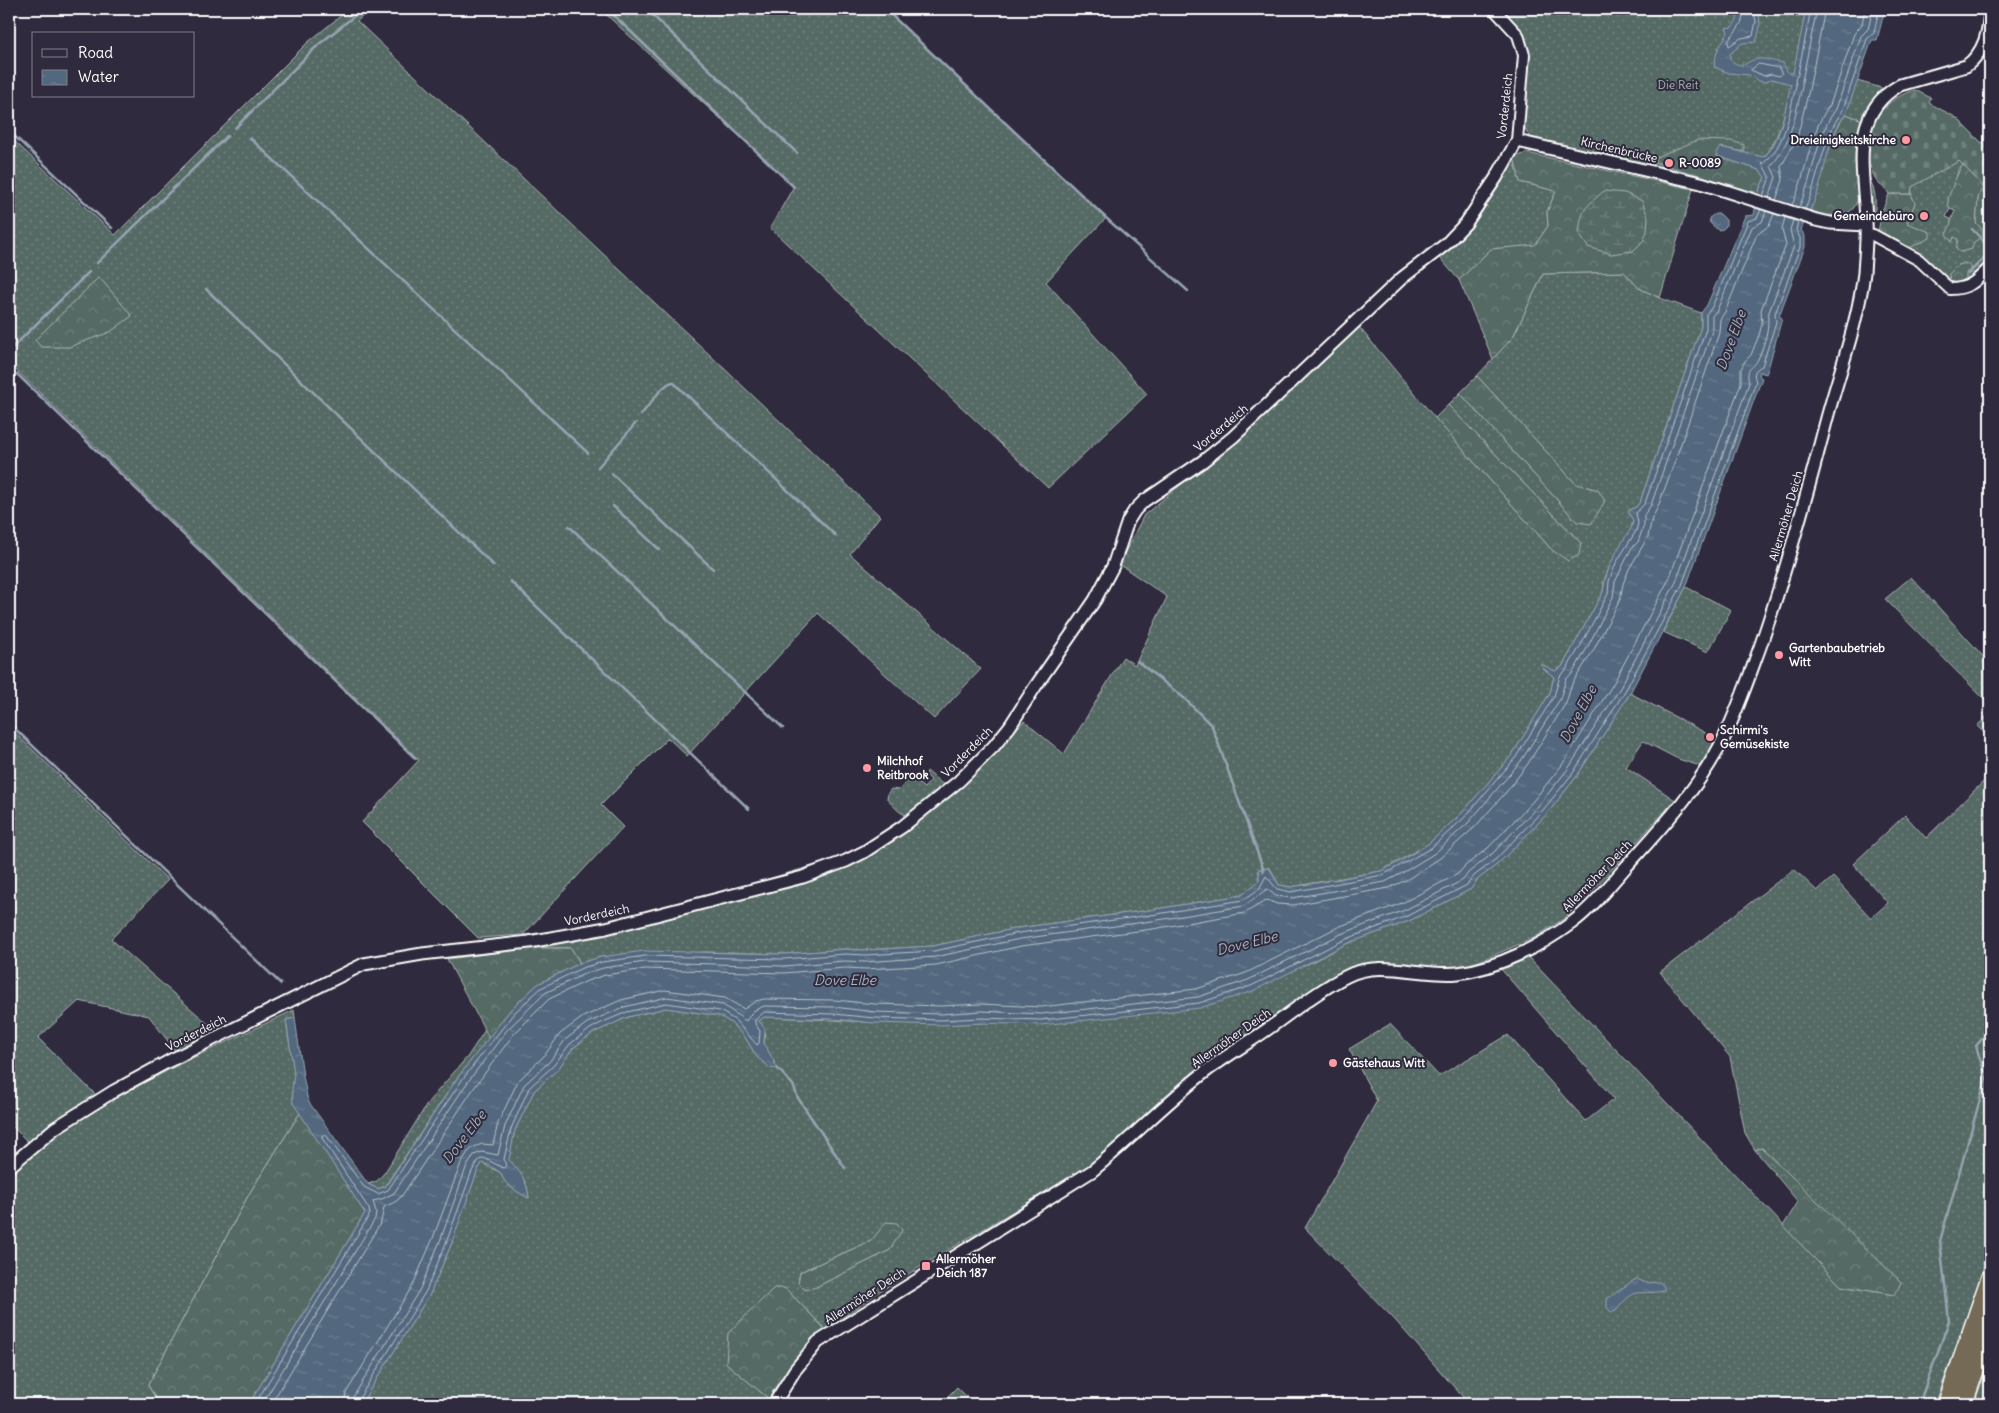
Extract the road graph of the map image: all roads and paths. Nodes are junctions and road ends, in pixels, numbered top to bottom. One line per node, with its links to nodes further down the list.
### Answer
1 (1494, 9): 3 (street, Vorderdeich)
2 (1990, 9): 4 (street, Allermöher Deich)
3 (1518, 141): 4 (street, Kirchenbrücke); 6 (street, Vorderdeich)
4 (1866, 229): 5 (street); 9 (street, Allermöher Deich)
5 (1990, 267)
6 (9, 1167)
7 (1990, 1279): 10 (highway)
8 (1990, 1325): 11 (highway)
9 (774, 1404)
10 (1947, 1404)
11 (1963, 1404)

